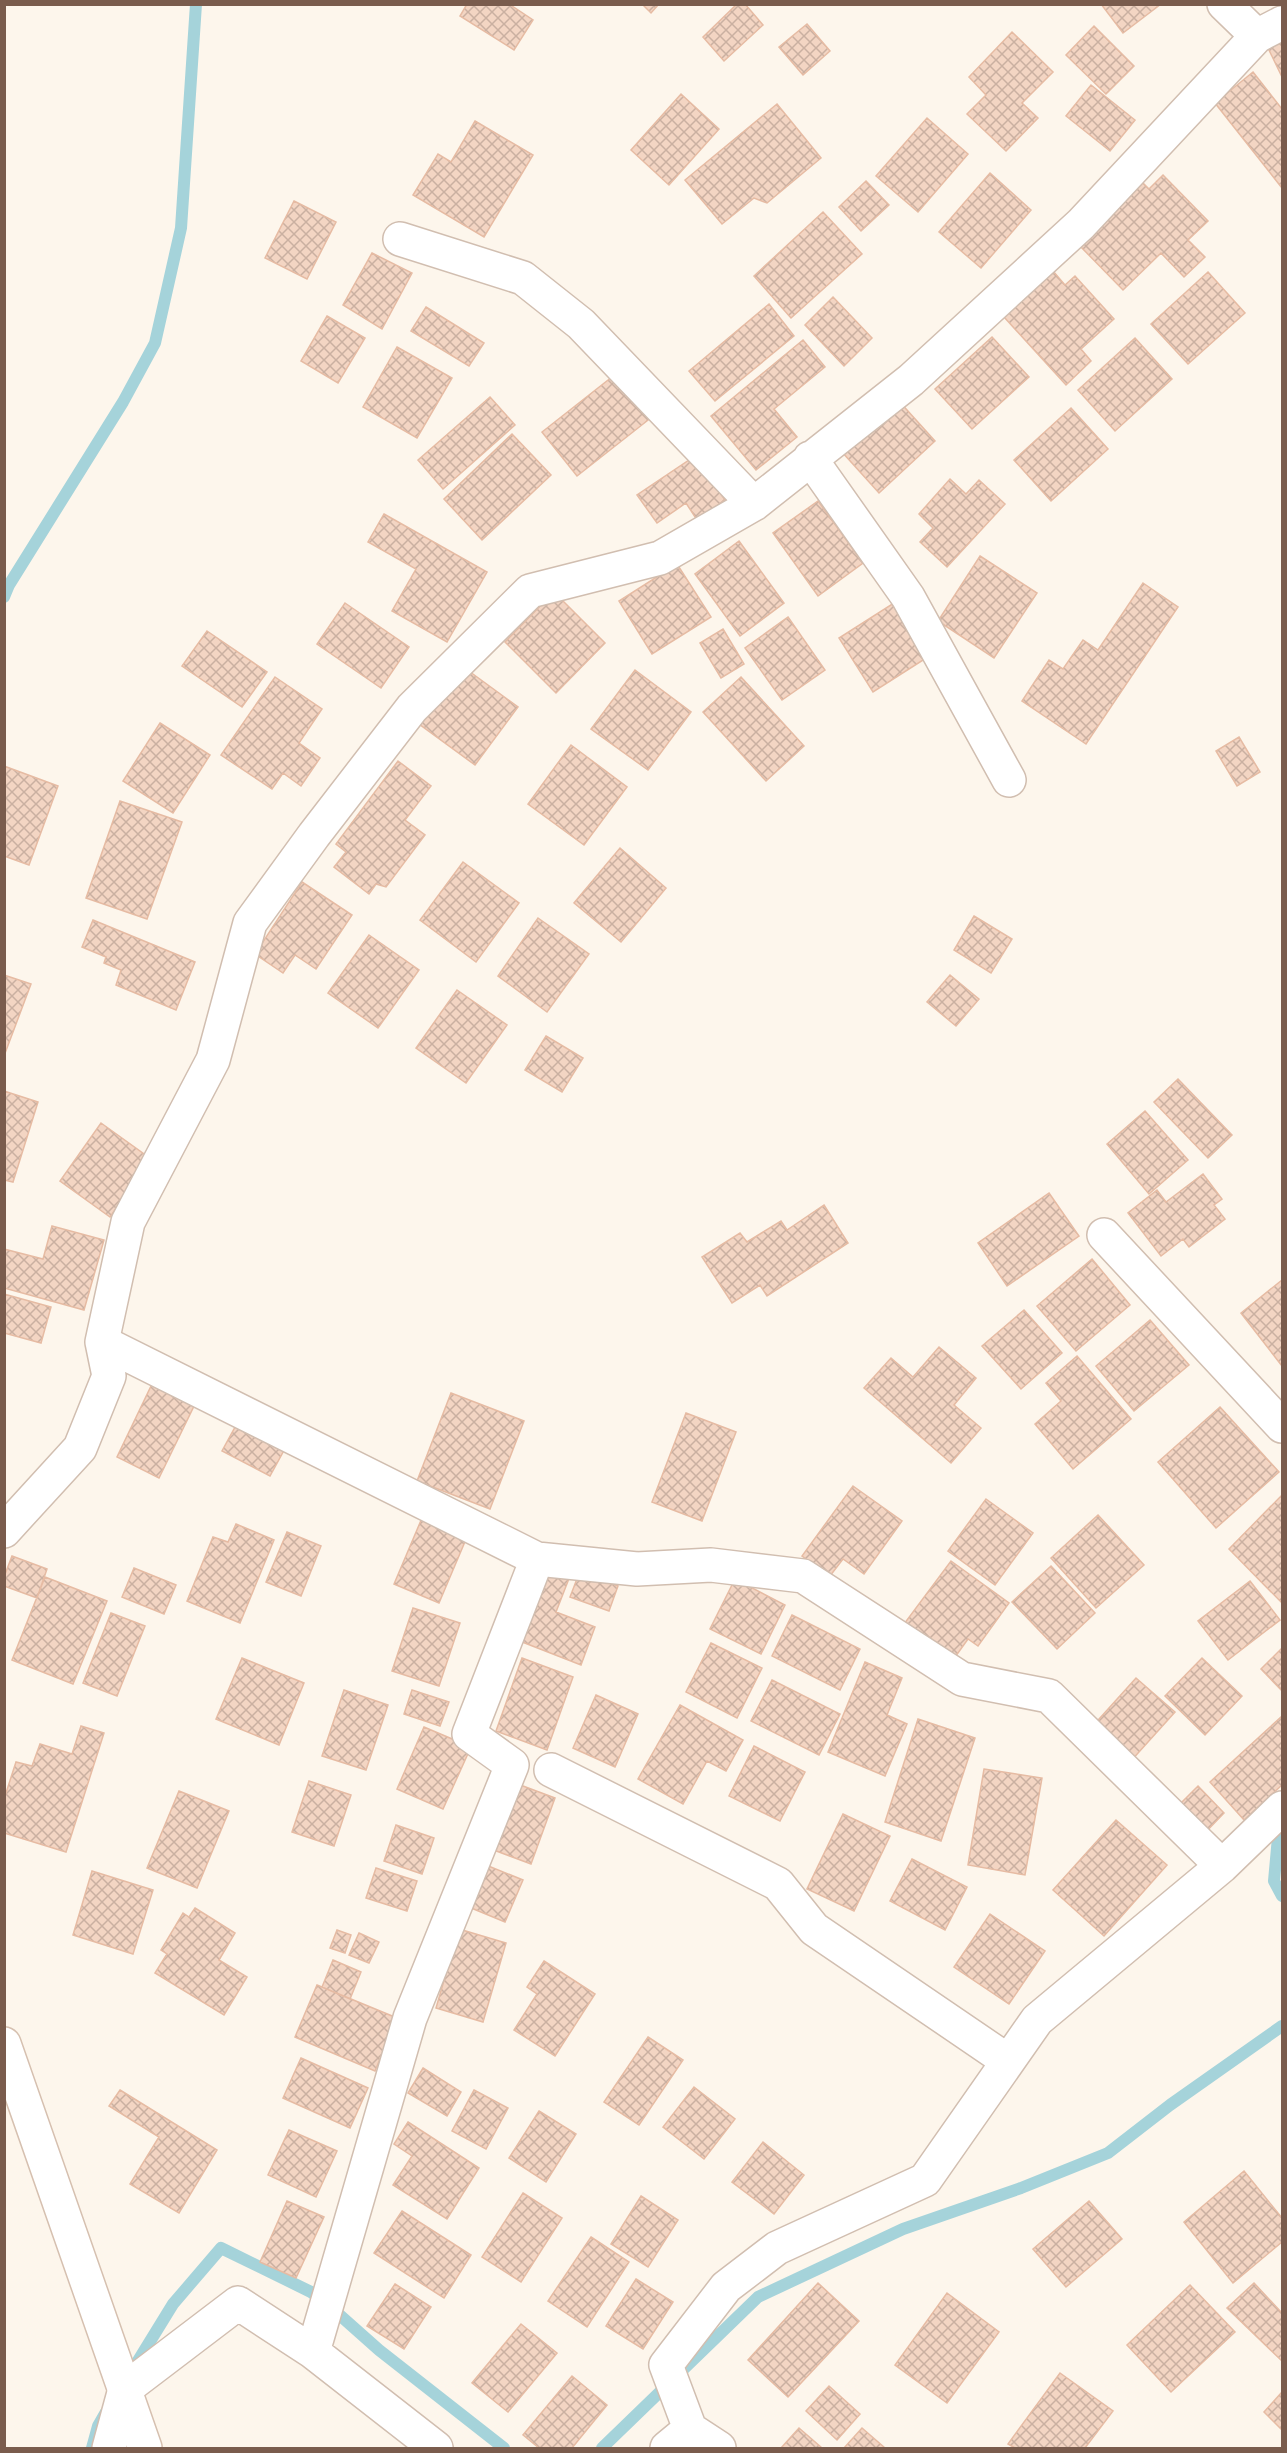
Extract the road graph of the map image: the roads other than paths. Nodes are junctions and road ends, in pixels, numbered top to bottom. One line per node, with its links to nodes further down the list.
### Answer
1 (1224, 4): 2 (street)
2 (1270, 30): 4 (street)
3 (399, 239): 5 (street)
4 (810, 458): 5 (street); 6 (street)
5 (754, 504): 8 (street)
6 (1009, 780)
7 (1104, 1235): 9 (street)
8 (102, 1342): 10 (street); 11 (street)
9 (1282, 1426)
10 (4, 1531)
11 (537, 1559): 14 (street); 17 (street)
12 (551, 1770): 16 (street)
13 (1282, 1808): 14 (street)
14 (1222, 1866): 16 (street)
15 (4, 2044): 18 (street)
16 (1008, 2061): 19 (street)
17 (313, 2352): 18 (street); 22 (street)
18 (125, 2389): 20 (street); 21 (street)
19 (678, 2439): 23 (street)
20 (109, 2448)
21 (145, 2448)
22 (436, 2448)
23 (719, 2448)

